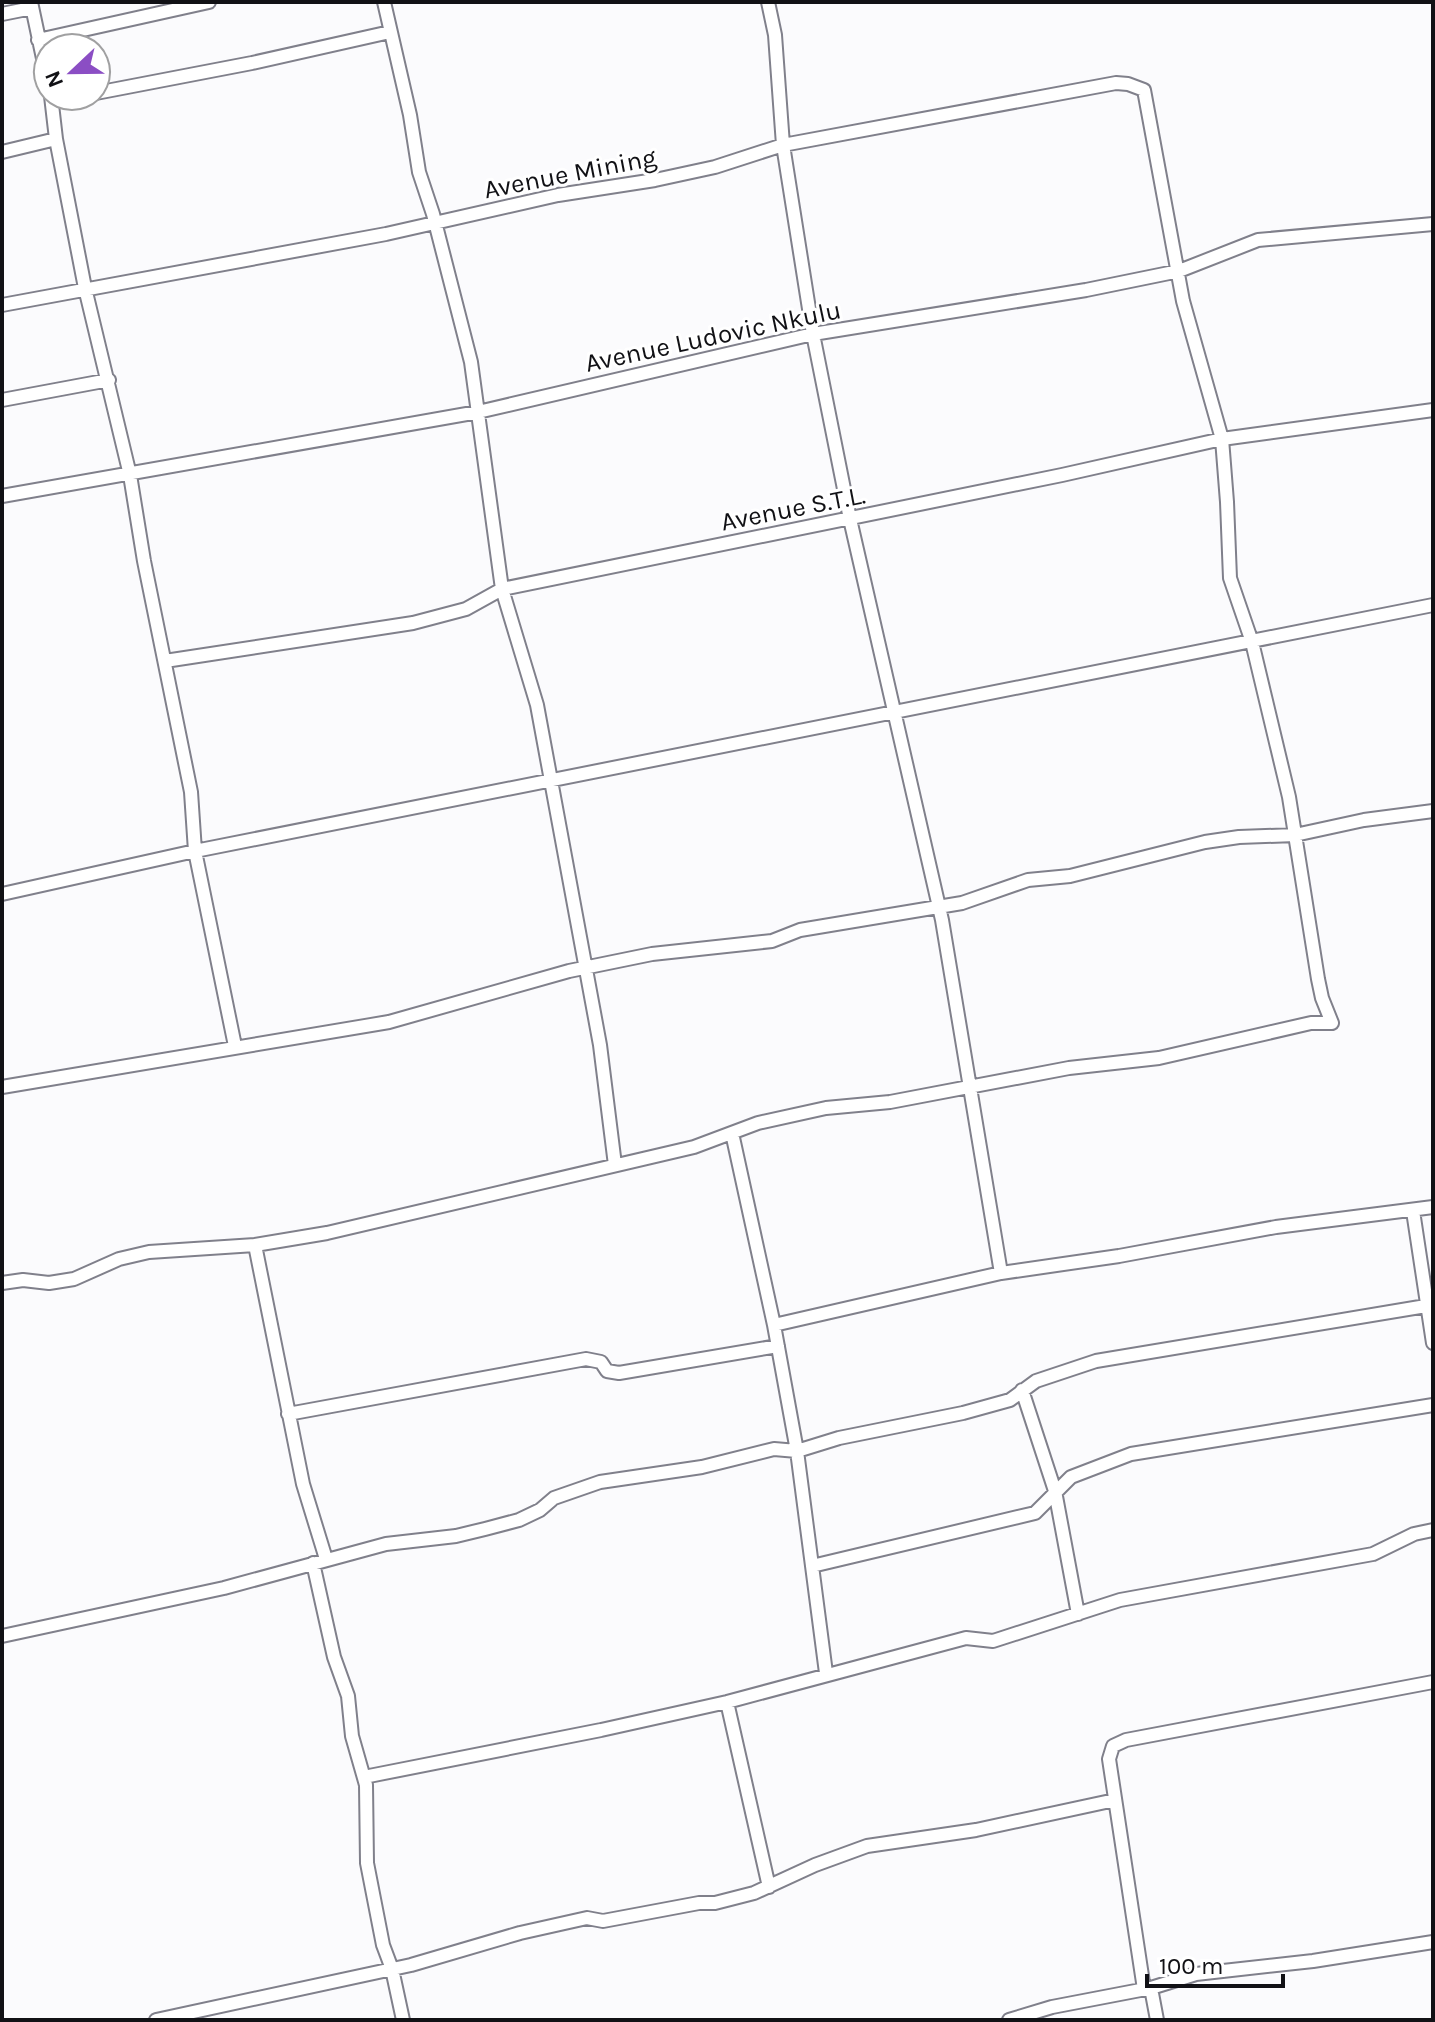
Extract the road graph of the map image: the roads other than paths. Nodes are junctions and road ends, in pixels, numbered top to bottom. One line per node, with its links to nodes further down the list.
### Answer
1 (209, 2): 7 (street)
2 (384, 2): 8 (street)
3 (768, 2): 12 (street)
4 (32, 5): 5 (street); 6 (street)
5 (2, 14)
6 (37, 32)
7 (74, 32)
8 (390, 32): 9 (street); 14 (street)
9 (112, 90)
10 (53, 112): 11 (street)
11 (56, 139): 13 (street); 17 (street)
12 (783, 145): 14 (street, Avenue Mining); 16 (street, Avenue Mining); 19 (street)
13 (2, 152)
14 (436, 223): 17 (street, Avenue Mining); 23 (street)
15 (1433, 224): 16 (street, Avenue Ludovic Nkulu)
16 (1179, 271): 19 (street, Avenue Ludovic Nkulu); 24 (street)
17 (85, 288): 18 (street, Avenue Mining); 20 (street)
18 (2, 305)
19 (813, 334): 23 (street, Avenue Ludovic Nkulu); 27 (street)
20 (109, 380): 21 (street); 25 (street)
21 (2, 400)
22 (1433, 410): 24 (street, Avenue S.T.L.)
23 (478, 412): 25 (street, Avenue Ludovic Nkulu); 28 (street)
24 (1222, 439): 27 (street, Avenue S.T.L.); 30 (street)
25 (130, 475): 26 (street, Avenue Ludovic Nkulu); 31 (street)
26 (2, 496)
27 (850, 519): 28 (street, Avenue S.T.L.); 32 (street)
28 (502, 589): 31 (street, Avenue S.T.L.); 33 (street)
29 (1433, 605): 30 (street)
30 (1252, 642): 32 (street); 35 (street)
31 (165, 661): 36 (street)
32 (894, 713): 33 (street); 38 (street)
33 (551, 781): 36 (street); 39 (street)
34 (1433, 811): 35 (street)
35 (1295, 835): 38 (street); 41 (street)
36 (195, 851): 37 (street); 40 (street)
37 (2, 894)
38 (938, 906): 39 (street); 41 (street)
39 (586, 969): 40 (street); 44 (street)
40 (235, 1046): 42 (street)
41 (970, 1086): 43 (street); 48 (street)
42 (2, 1087)
43 (732, 1133): 44 (street); 51 (street)
44 (615, 1165): 47 (street)
45 (1433, 1207): 46 (street)
46 (1413, 1211): 48 (street); 50 (street)
47 (255, 1245): 49 (street); 56 (street)
48 (1001, 1273): 51 (street)
49 (2, 1283)
50 (1426, 1306): 52 (street); 54 (street)
51 (774, 1325): 53 (street)
52 (1433, 1343)
53 (778, 1346): 56 (street); 57 (street)
54 (1022, 1390): 57 (street); 58 (street)
55 (1433, 1405): 58 (street)
56 (288, 1414): 60 (street)
57 (797, 1451): 60 (street); 61 (street)
58 (1055, 1491): 61 (street); 62 (street)
59 (1433, 1530): 62 (street)
60 (319, 1561): 63 (street); 67 (street)
61 (812, 1566): 64 (street)
62 (1078, 1614): 64 (street)
63 (2, 1636)
64 (826, 1673): 66 (street)
65 (1433, 1682): 68 (street)
66 (727, 1702): 67 (street); 69 (street)
67 (364, 1777): 71 (street)
68 (1115, 1800): 69 (street); 72 (street)
69 (769, 1887): 71 (street)
70 (1433, 1942): 72 (street)
71 (392, 1969): 73 (street); 74 (street)
72 (1148, 1989): 75 (street); 76 (street)
73 (156, 2020)
74 (403, 2020)
75 (1009, 2020)
76 (1157, 2020)

